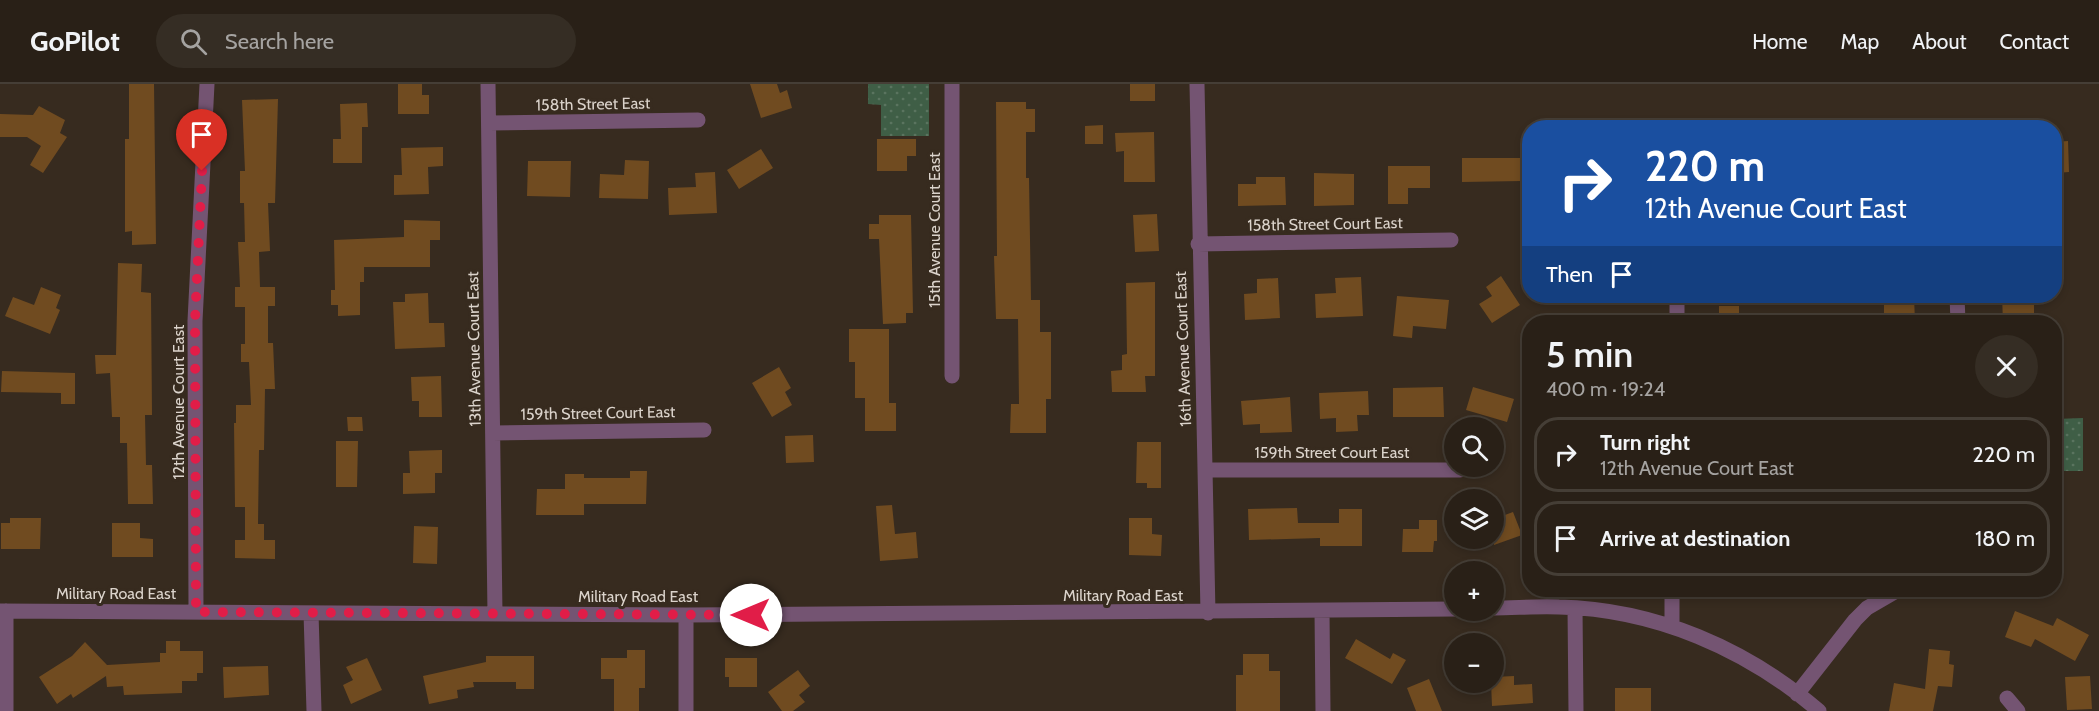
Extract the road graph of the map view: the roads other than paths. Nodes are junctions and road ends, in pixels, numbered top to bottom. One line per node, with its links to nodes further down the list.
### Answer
1 (207, 84): 21 (street, 12th Avenue Court East)
2 (488, 84): 6 (street, 13th Avenue Court East)
3 (952, 84): 9 (street, 15th Avenue Court East)
4 (1197, 84): 8 (street, 16th Avenue Court East)
5 (698, 120): 6 (street, 158th Street East)
6 (489, 123): 11 (street, 13th Avenue Court East)
7 (1451, 240): 8 (street, 158th Street Court East)
8 (1198, 244): 12 (street, 16th Avenue Court East)
9 (952, 376)
10 (704, 430): 11 (street, 159th Street Court East)
11 (493, 433): 24 (street, 13th Avenue Court East)
12 (1205, 470): 13 (street, 159th Street Court East); 22 (street, 16th Avenue Court East)
13 (1444, 470)
14 (1672, 597): 26 (street)
15 (1887, 597): 27 (street)
16 (1504, 608): 17 (street)
17 (1575, 608): 26 (street); 33 (street)
18 (1444, 609): 20 (street, Military Road East)
19 (3, 611): 21 (street, Military Road East); 29 (street)
20 (1322, 611): 22 (street, Military Road East); 32 (street)
21 (196, 612): 23 (street, Military Road East)
22 (1208, 612): 25 (street, Military Road East)
23 (310, 613): 24 (street, Military Road East); 30 (street)
24 (495, 614): 25 (street, Military Road East)
25 (686, 615): 31 (street)
26 (1672, 627): 27 (street)
27 (1797, 694): 34 (street)
28 (2007, 698): 35 (street)
29 (6, 711)
30 (314, 711)
31 (686, 711)
32 (1323, 711)
33 (1576, 711)
34 (1819, 711)
35 (2018, 711)

